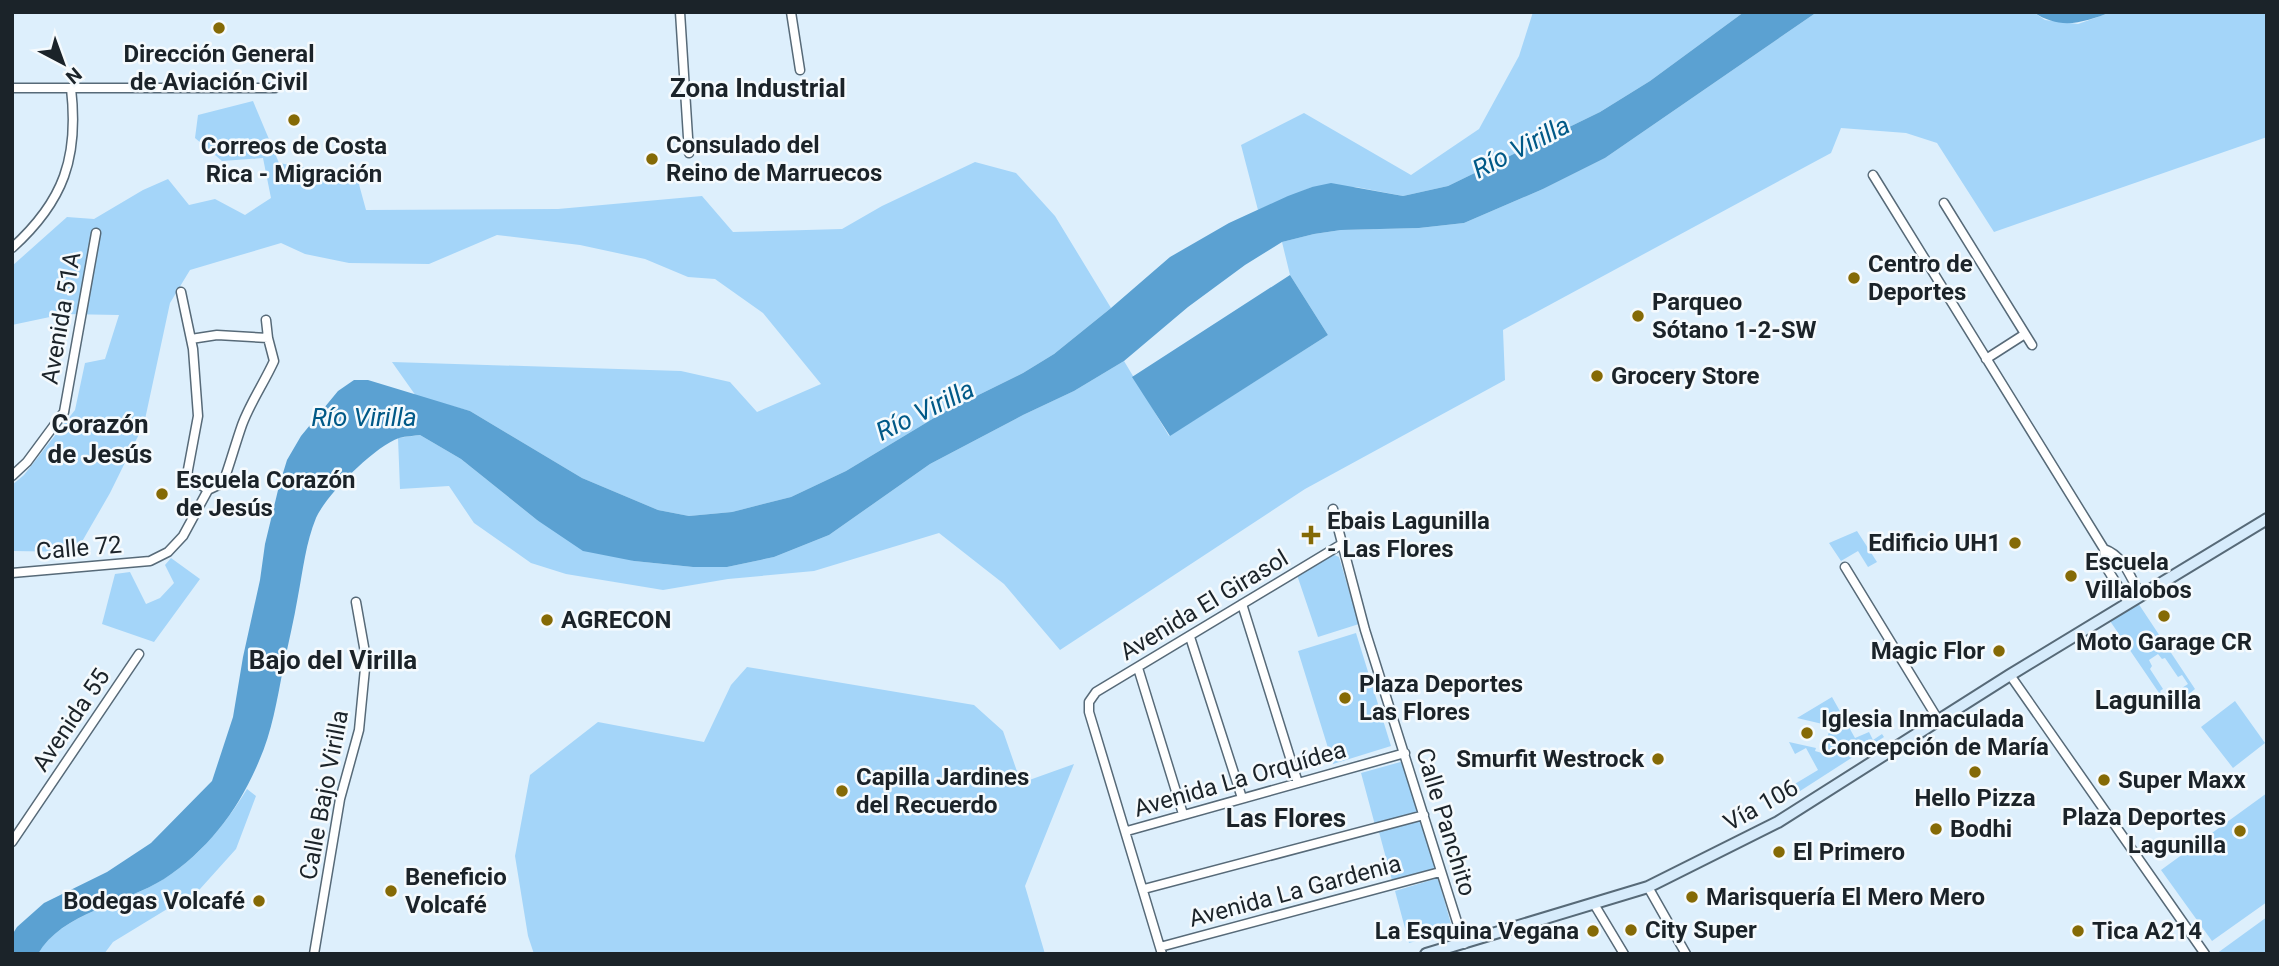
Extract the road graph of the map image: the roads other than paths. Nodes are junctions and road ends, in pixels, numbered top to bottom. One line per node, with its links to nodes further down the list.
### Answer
1 (680, 12): 7 (street)
2 (791, 12): 3 (street)
3 (800, 70)
4 (12, 88): 5 (street)
5 (71, 88): 6 (street); 11 (street)
6 (275, 88)
7 (689, 153)
8 (1873, 175): 18 (street)
9 (1944, 203): 14 (street)
10 (96, 233): 19 (street, Avenida 51A)
11 (12, 248)
12 (181, 292): 16 (street)
13 (266, 320): 15 (street)
14 (2025, 334): 17 (street); 18 (street)
15 (268, 338): 16 (street); 20 (street)
16 (191, 339): 20 (street)
17 (2032, 345)
18 (1986, 359): 24 (street)
19 (12, 476)
20 (208, 490): 26 (street, Calle 72)
21 (1334, 509): 23 (street, Calle Panchito)
22 (2267, 519): 27 (main road, Vía 106)
23 (1342, 544): 30 (street, Avenida El Girasol); 36 (street, Calle Panchito)
24 (2104, 549): 27 (street); 29 (street)
25 (1845, 567): 35 (street)
26 (12, 573)
27 (2140, 594): 29 (main road, Vía 106)
28 (356, 602): 49 (street, Calle Bajo Virilla)
29 (2128, 602): 34 (main road, Vía 106)
30 (1242, 604): 31 (street, Avenida El Girasol); 37 (street)
31 (1191, 637): 33 (street, Avenida El Girasol); 38 (street)
32 (139, 654): 42 (street, Avenida 55)
33 (1139, 668): 39 (street); 41 (street, Avenida El Girasol)
34 (2010, 675): 35 (main road, Vía 106); 53 (street)
35 (1939, 721): 44 (main road, Vía 106)
36 (1405, 753): 37 (street, Avenida La Orquídea); 40 (street, Calle Panchito)
37 (1298, 783): 38 (street, Avenida La Orquídea)
38 (1242, 798): 39 (street, Avenida La Orquídea)
39 (1183, 814): 41 (street, Avenida La Orquídea)
40 (1424, 815): 43 (street, Calle Panchito); 45 (street)
41 (1126, 831): 45 (street)
42 (12, 842)
43 (1440, 872): 47 (street, Calle Panchito); 48 (street, Avenida La Gardenia)
44 (1648, 887): 46 (main road, Vía 106); 52 (street)
45 (1144, 889): 48 (street)
46 (1594, 904): 47 (main road, Vía 106); 51 (street)
47 (1464, 944): 50 (main road, Vía 106)
48 (1161, 951)
49 (314, 954)
50 (1426, 954)
51 (1624, 954)
52 (1686, 954)
53 (2205, 954)

